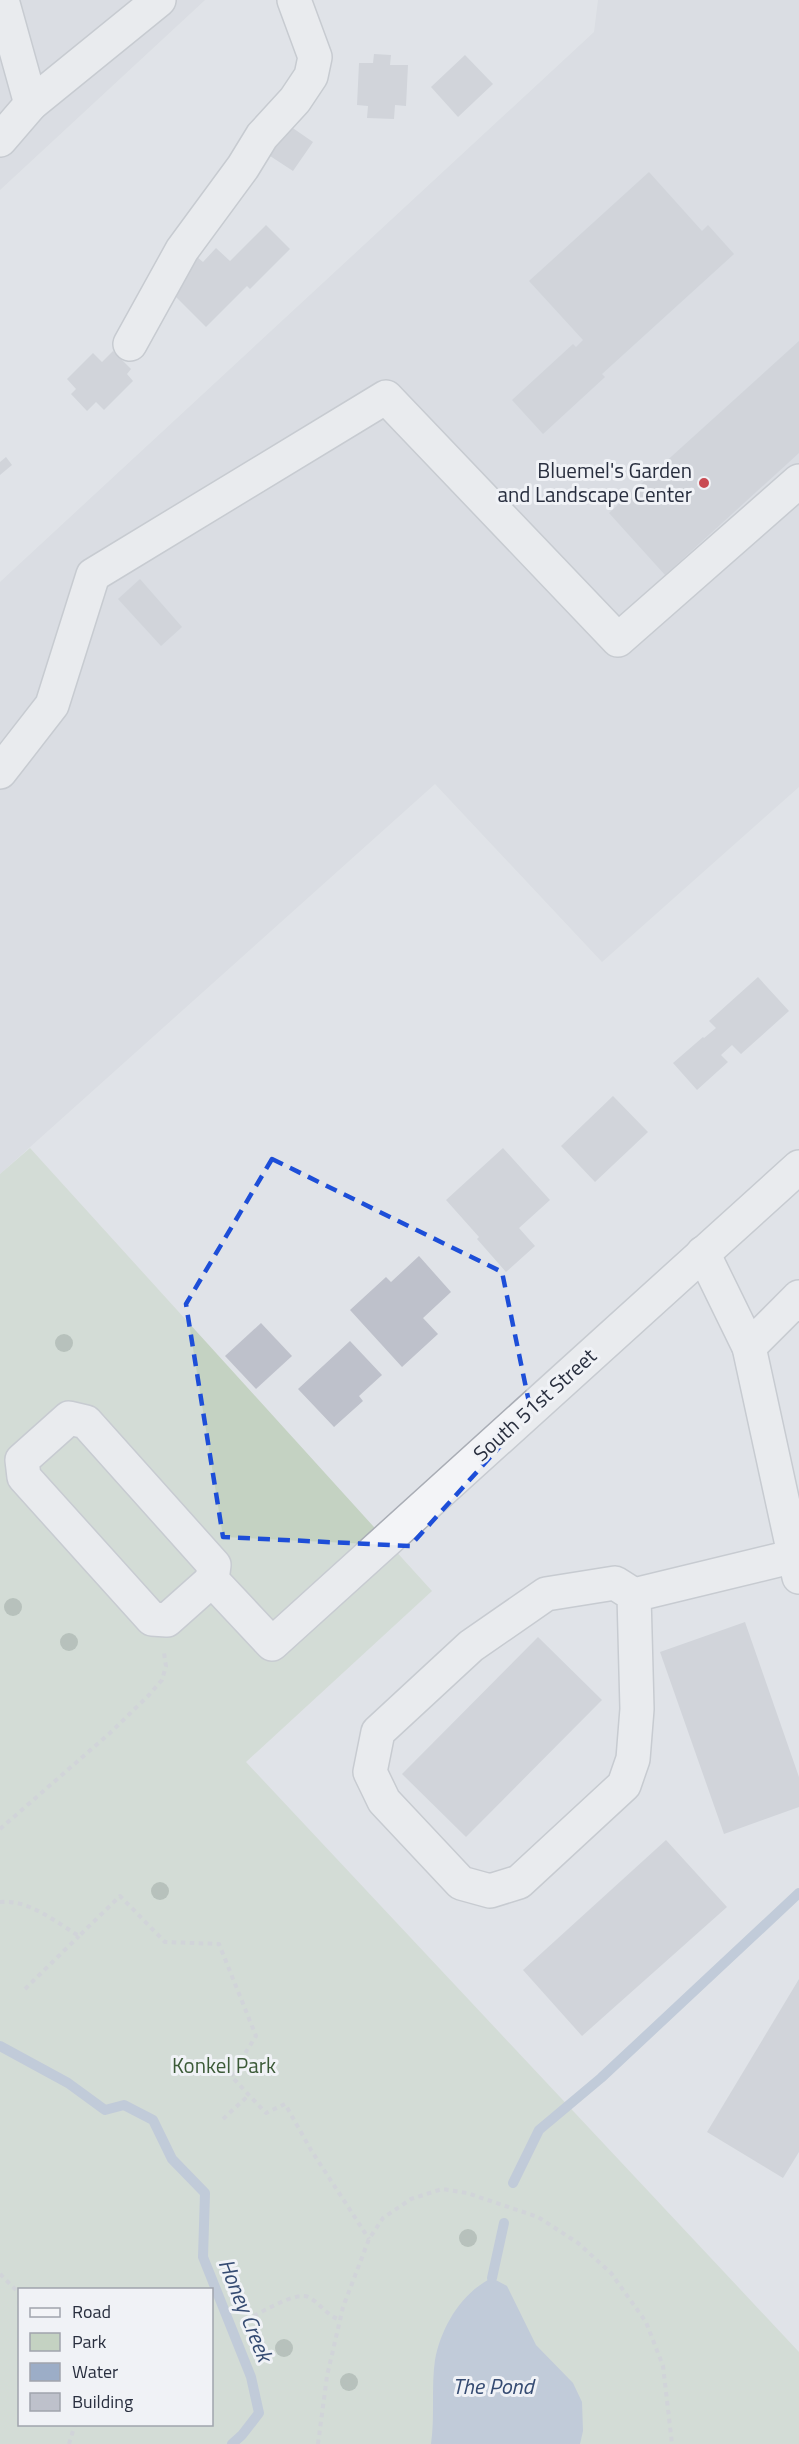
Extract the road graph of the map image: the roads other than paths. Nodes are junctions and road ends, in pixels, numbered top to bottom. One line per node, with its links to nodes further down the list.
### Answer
1 (2, 0): 4 (street)
2 (159, 0): 4 (street)
3 (294, 0): 6 (street)
4 (31, 104): 5 (street)
5 (0, 140)
6 (130, 344)
7 (799, 481): 8 (street)
8 (0, 772)
9 (799, 1167): 10 (street, South 51st Street)
10 (703, 1253): 12 (street); 15 (street, South 51st Street)
11 (799, 1297): 12 (street)
12 (749, 1347): 13 (street)
13 (788, 1468): 14 (street)
14 (797, 1566): 16 (street)
15 (212, 1580): 15 (street)
16 (634, 1595): 16 (street)

